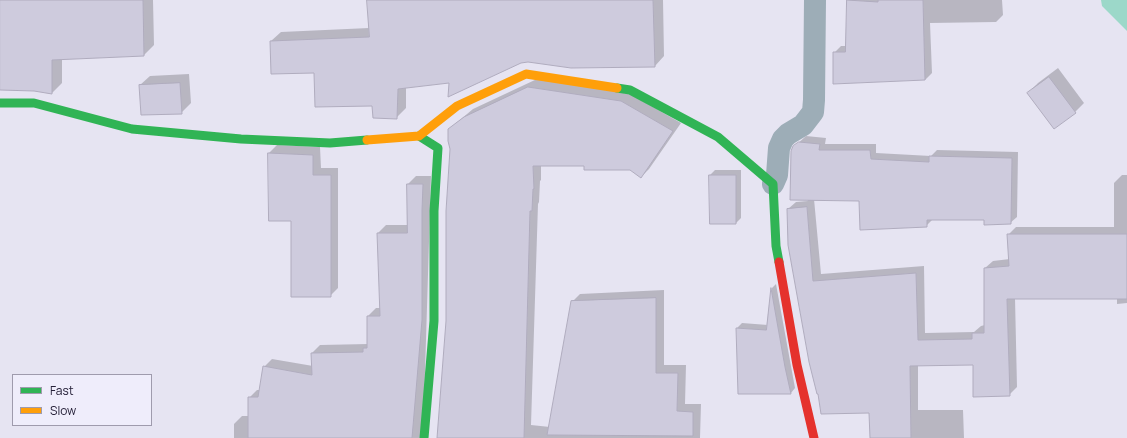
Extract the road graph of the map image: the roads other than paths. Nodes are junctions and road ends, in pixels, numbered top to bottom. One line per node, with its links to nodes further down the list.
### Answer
1 (815, 0): 4 (street)
2 (0, 103): 3 (street)
3 (419, 136): 4 (street); 5 (street)
4 (773, 184): 6 (street)
5 (424, 438)
6 (814, 438)

